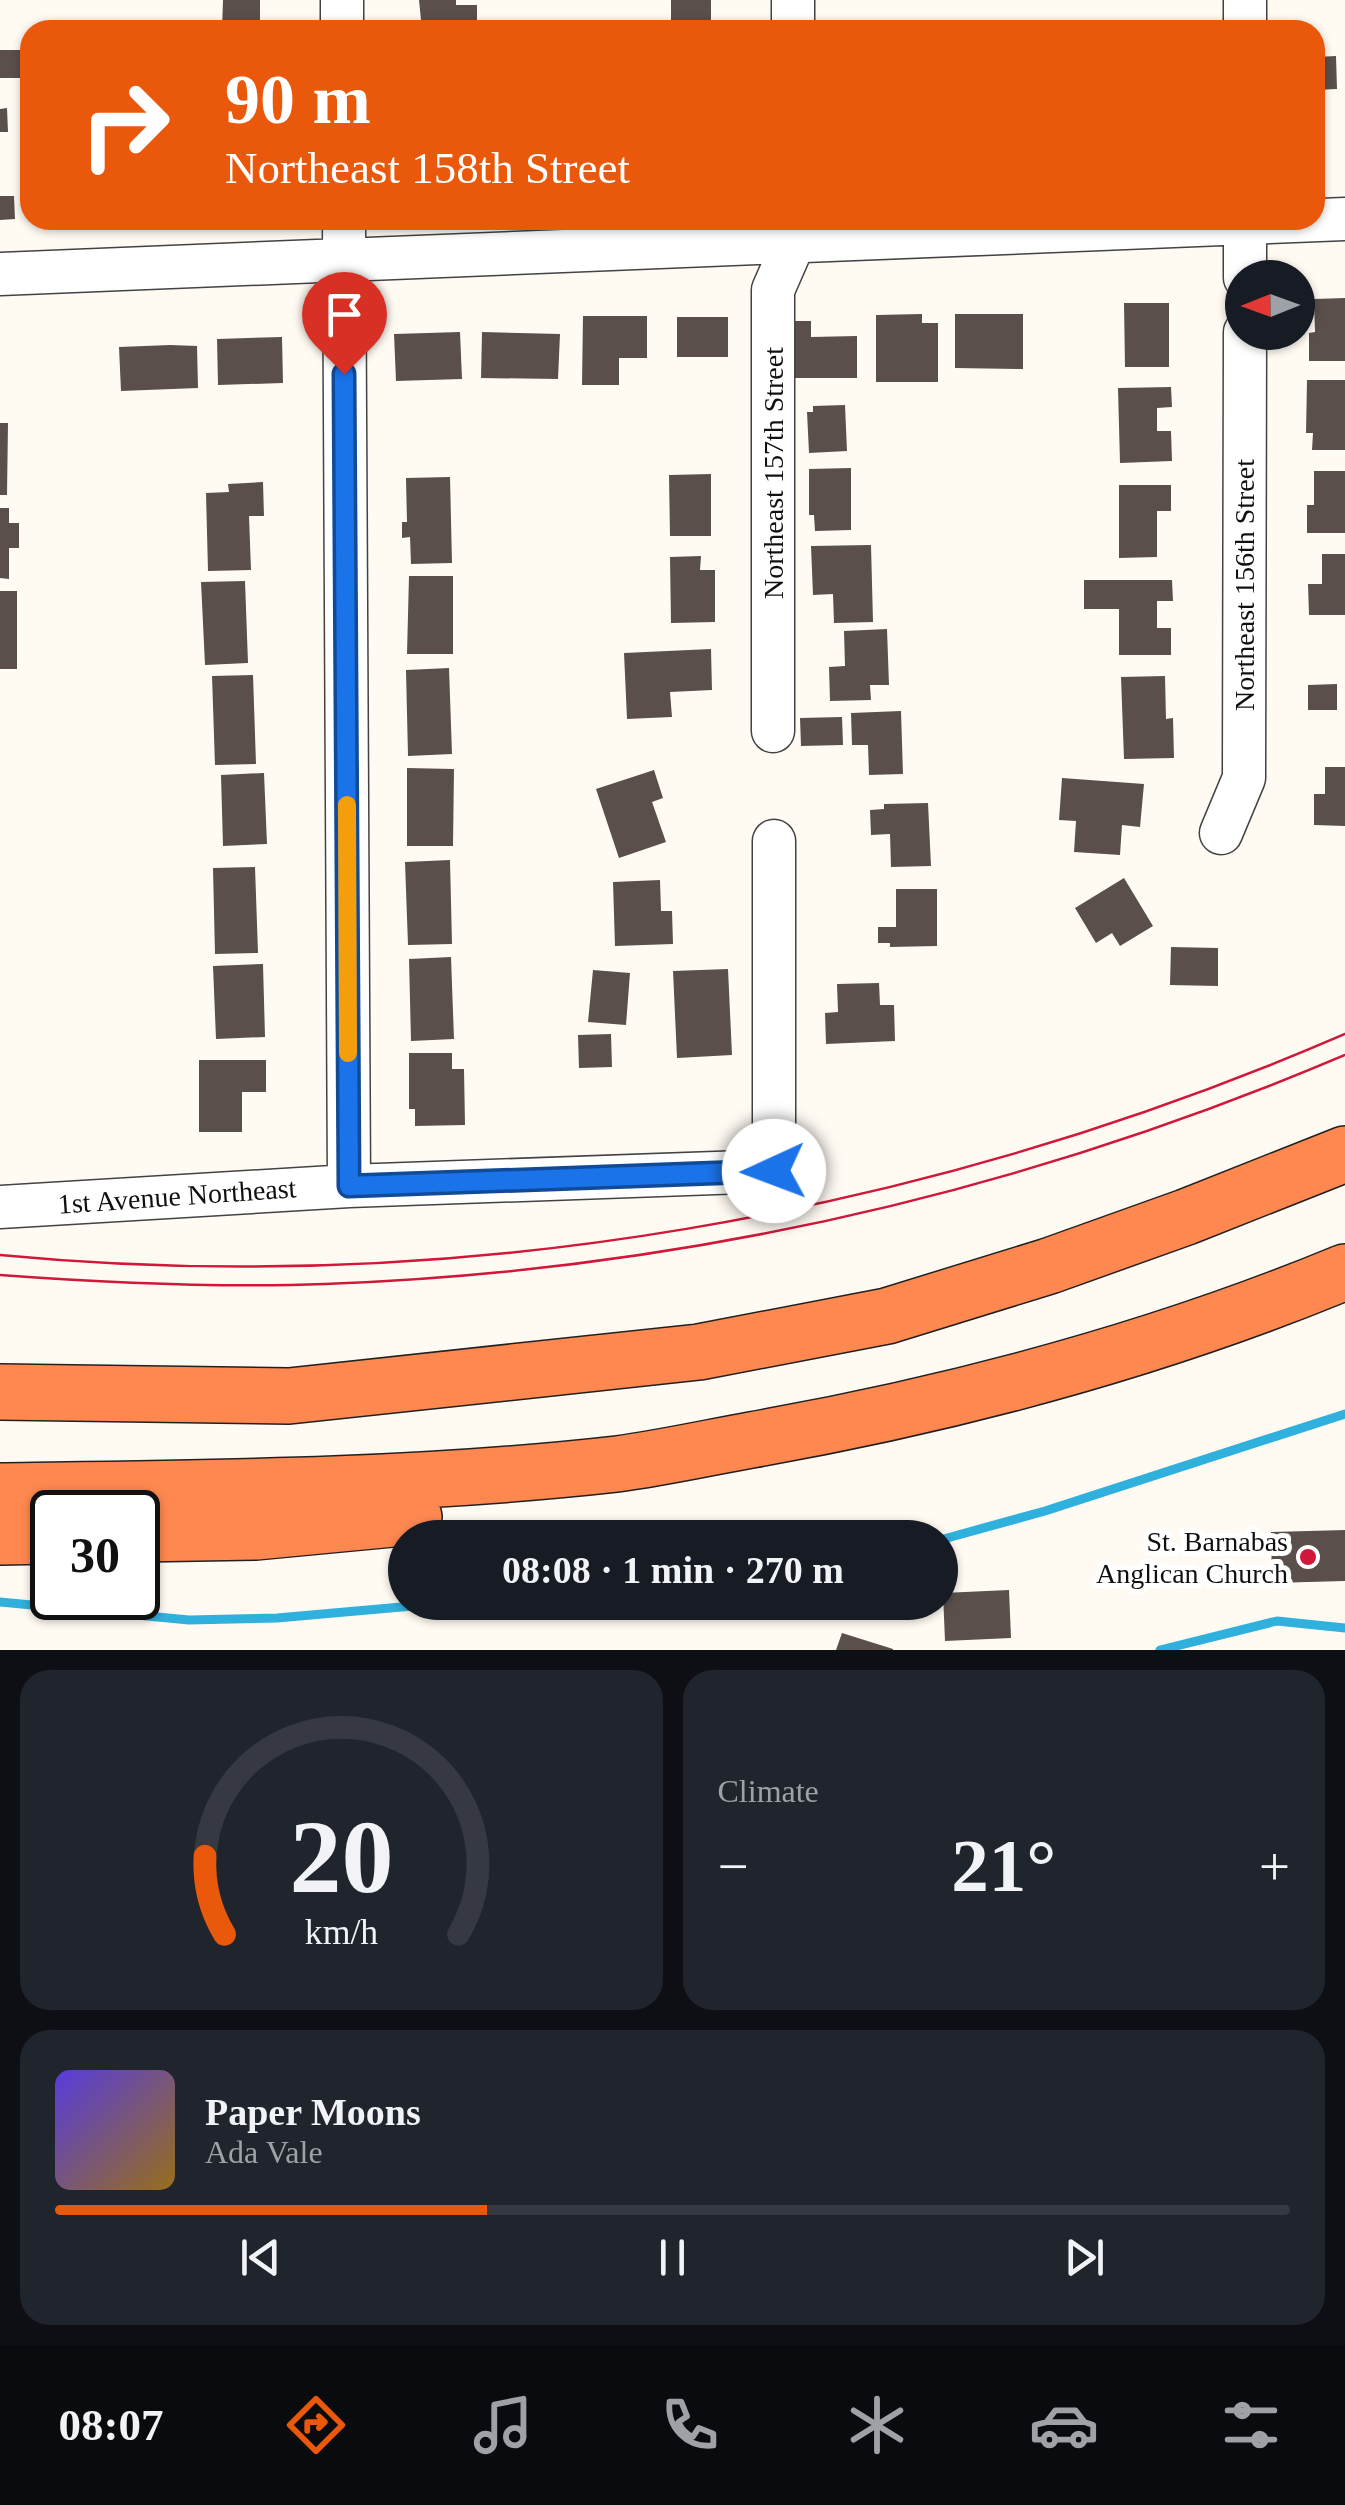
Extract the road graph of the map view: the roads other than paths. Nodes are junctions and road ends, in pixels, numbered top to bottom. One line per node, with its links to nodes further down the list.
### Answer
1 (839, 230): 3 (street)
2 (1245, 230): 5 (street)
3 (794, 231): 4 (street); 8 (street, Northeast 157th Street)
4 (344, 239): 6 (street); 12 (street)
5 (1245, 260)
6 (0, 274)
7 (1245, 350): 9 (street, Northeast 156th Street)
8 (773, 731)
9 (1221, 832)
10 (774, 842): 12 (street, 1st Avenue Northeast)
11 (1339, 1156): 15 (highway)
12 (349, 1186): 13 (street, 1st Avenue Northeast)
13 (0, 1208)
14 (1343, 1273): 16 (highway)
15 (0, 1392)
16 (620, 1463): 17 (highway); 18 (highway)
17 (0, 1491)
18 (160, 1534)
19 (0, 1536): 20 (highway)
20 (30, 1536)

